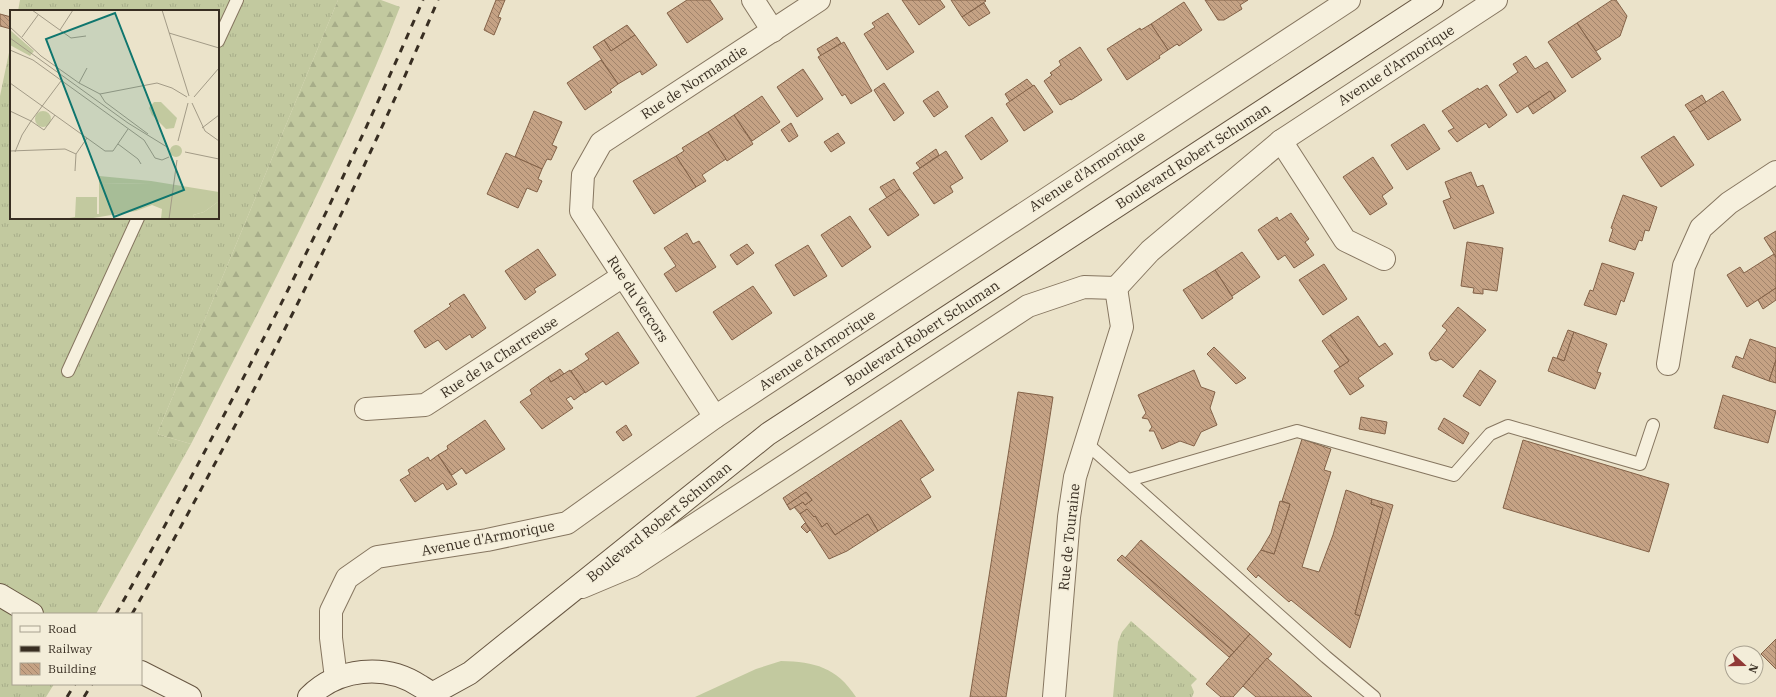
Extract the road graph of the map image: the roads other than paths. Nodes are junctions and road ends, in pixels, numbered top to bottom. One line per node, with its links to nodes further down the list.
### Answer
1 (237, 0): 8 (lane)
2 (753, 0): 7 (street)
3 (819, 0): 7 (street, Rue de Normandie)
4 (1349, 0): 19 (street, Avenue d'Armorique)
5 (1432, 0): 23 (street, Boulevard Robert Schuman)
6 (1496, 0): 9 (street, Avenue d'Armorique)
7 (773, 31): 11 (street, Rue de Normandie)
8 (219, 39)
9 (1281, 141): 13 (street); 15 (street, Avenue d'Armorique)
10 (1776, 172): 16 (street)
11 (583, 175): 14 (street, Rue du Vercors)
12 (138, 219): 17 (lane)
13 (1384, 259)
14 (623, 276): 18 (street, Rue de la Chartreuse); 19 (street, Rue du Vercors)
15 (1116, 288): 21 (street, Rue de Touraine); 23 (street)
16 (1668, 364)
17 (68, 371)
18 (366, 409)
19 (715, 417): 27 (street, Avenue d'Armorique)
20 (1653, 425): 22 (lane)
21 (1085, 442): 22 (lane); 31 (street, Rue de Touraine)
22 (1129, 480): 32 (lane)
23 (577, 589): 28 (street, Boulevard Robert Schuman)
24 (0, 595): 25 (street)
25 (30, 613)
26 (142, 673): 29 (street)
27 (336, 678): 28 (street); 30 (street)
28 (433, 695)
29 (190, 697)
30 (309, 697)
31 (1054, 697)
32 (1374, 697)

